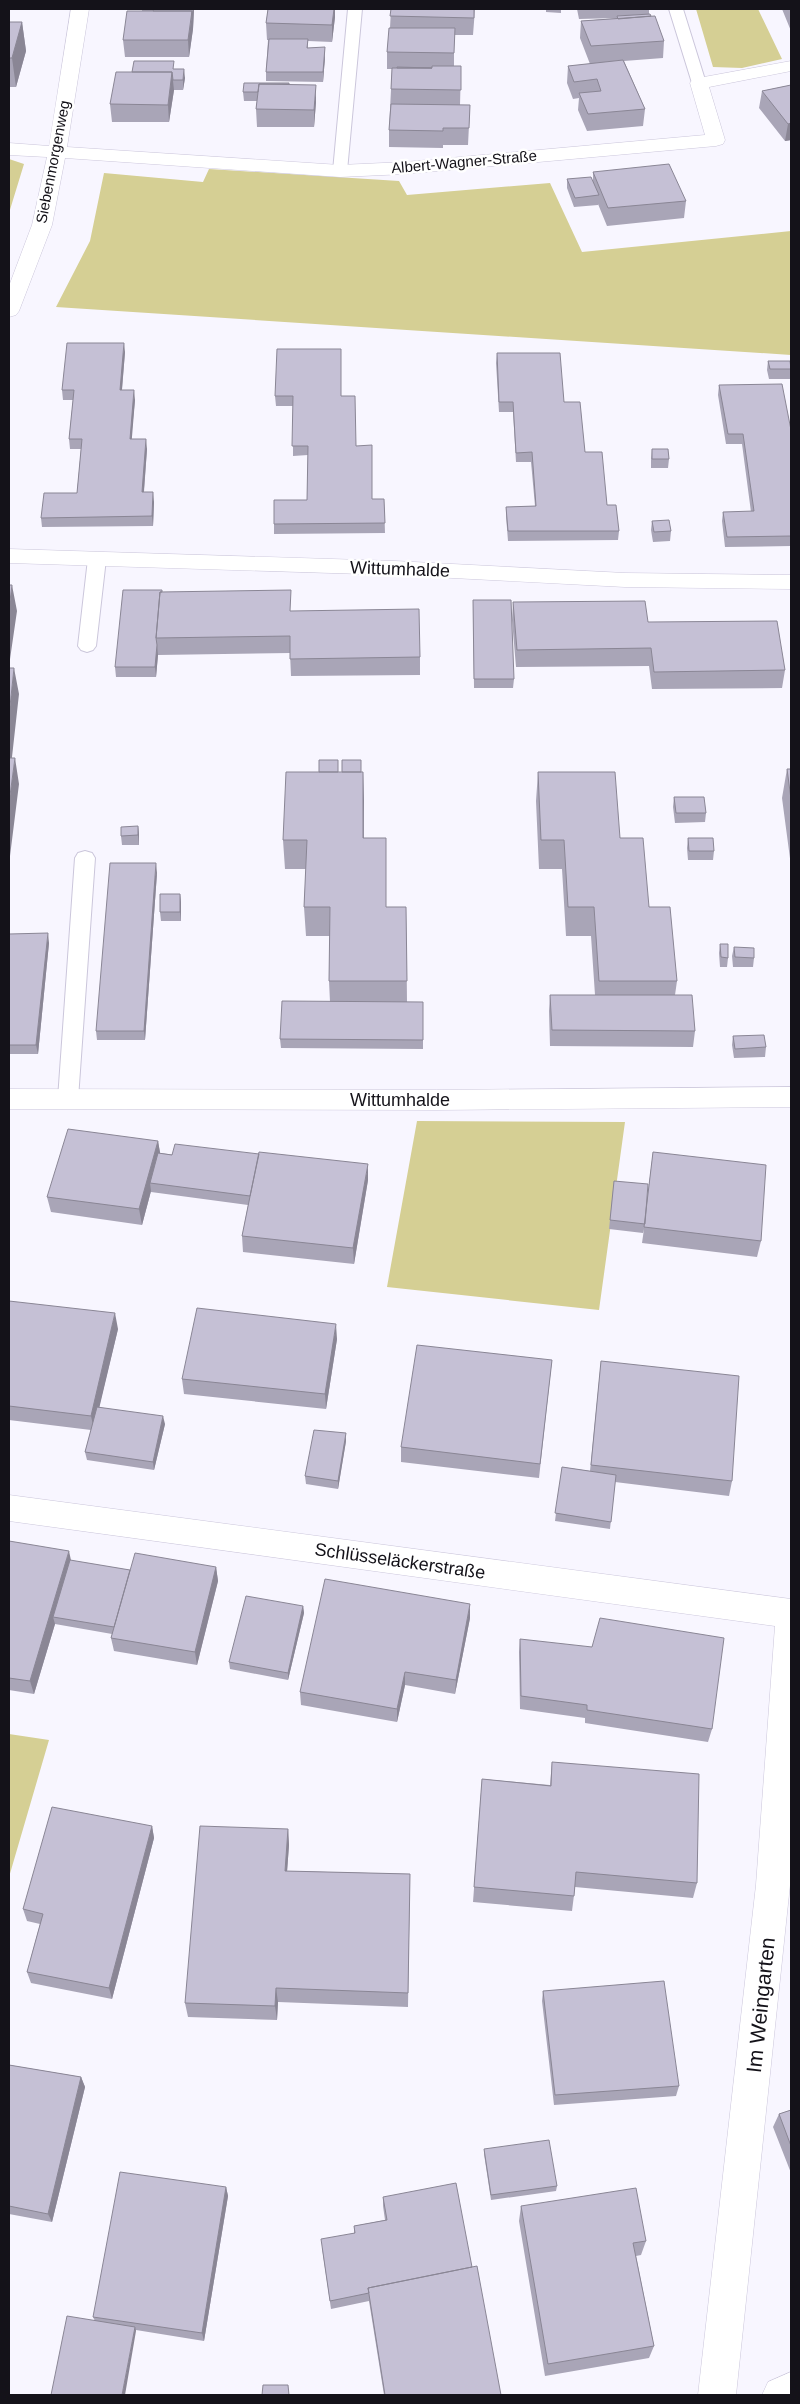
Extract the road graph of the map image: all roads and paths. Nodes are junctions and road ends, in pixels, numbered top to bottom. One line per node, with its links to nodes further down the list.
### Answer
1 (80, 9): 7 (street, Siebenmorgenweg)
2 (355, 9): 8 (lane)
3 (676, 9): 5 (lane)
4 (791, 66): 5 (street)
5 (699, 83): 8 (street, Albert-Wagner-Straße)
6 (9, 149): 7 (street, Albert-Wagner-Straße)
7 (57, 152): 8 (street, Albert-Wagner-Straße); 9 (street, Siebenmorgenweg)
8 (340, 171)
9 (9, 311)
10 (9, 556): 11 (street, Wittumhalde)
11 (97, 559): 12 (street, Wittumhalde); 13 (lane)
12 (791, 582)
13 (87, 646)
14 (85, 858): 17 (lane)
15 (791, 1097): 17 (street, Wittumhalde)
16 (9, 1099): 17 (street, Wittumhalde)
17 (68, 1099)
18 (9, 1508): 19 (street, Schlüsseläckerstraße)
19 (791, 1614): 20 (street, Im Weingarten)
20 (782, 1882): 22 (street, Im Weingarten)
21 (791, 2390): 23 (street)
22 (718, 2395)
23 (781, 2395)

